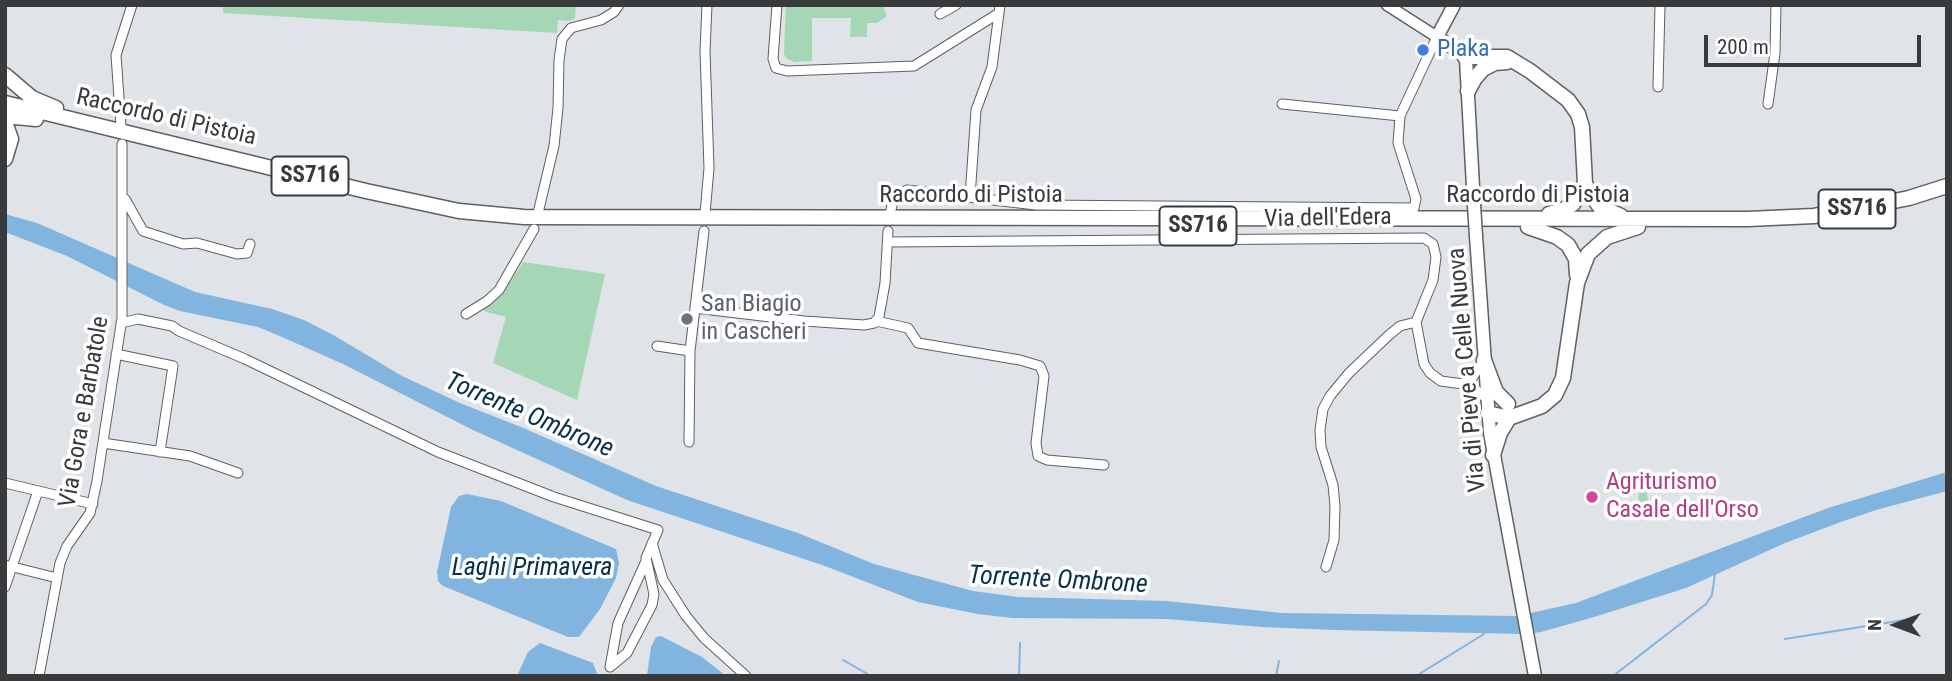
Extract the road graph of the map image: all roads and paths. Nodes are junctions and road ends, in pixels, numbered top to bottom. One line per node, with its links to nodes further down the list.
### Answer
1 (132, 5): 26 (street)
2 (619, 5): 34 (street)
3 (707, 5): 35 (street)
4 (776, 5): 10 (street)
5 (956, 5): 11 (street)
6 (1387, 5): 12 (street)
7 (1454, 5): 12 (main road)
8 (1660, 5): 17 (street)
9 (1776, 5): 21 (street)
10 (999, 9): 32 (street)
11 (940, 14)
12 (1437, 37): 13 (main road); 23 (street)
13 (1466, 60): 14 (highway); 15 (highway); 18 (main road, Via di Pieve a Celle Nuova)
14 (1518, 63): 15 (highway); 29 (highway)
15 (1483, 69): 18 (highway)
16 (5, 75): 25 (highway)
17 (1658, 88)
18 (1468, 92): 53 (main road, Via di Pieve a Celle Nuova, bridge)
19 (5, 103): 25 (highway, Raccordo di Pistoia / SS716)
20 (1282, 104): 23 (street)
21 (1768, 104)
22 (5, 114): 37 (highway, Raccordo di Pistoia / SS716)
23 (1400, 116): 32 (street, Via dell'Edera)
24 (5, 122): 28 (highway)
25 (99, 125): 37 (highway, Raccordo di Pistoia / SS716)
26 (121, 126)
27 (122, 144): 33 (street, Via Gora e Barbatole)
28 (5, 159)
29 (1585, 183): 37 (highway); 38 (highway)
30 (1947, 186): 38 (highway, Raccordo di Pistoia / SS716)
31 (1947, 194): 38 (highway, Raccordo di Pistoia / SS716)
32 (970, 197): 36 (street)
33 (124, 198): 43 (street); 47 (street, Via Gora e Barbatole)
34 (538, 213)
35 (705, 214)
36 (890, 214)
37 (1526, 223): 38 (highway, Raccordo di Pistoia / SS716); 44 (highway)
38 (1635, 223): 44 (highway)
39 (534, 229): 46 (street)
40 (704, 231): 45 (street)
41 (888, 231): 42 (street)
42 (888, 242): 48 (street); 49 (street, Via dell'Edera)
43 (250, 244)
44 (1577, 283): 56 (highway)
45 (695, 308): 48 (street); 51 (street)
46 (466, 314)
47 (122, 321): 52 (street, Via Gora e Barbatole); 66 (street)
48 (876, 321): 61 (street)
49 (1416, 322): 54 (street); 69 (street)
50 (657, 346): 51 (street)
51 (690, 351): 57 (street)
52 (116, 354): 58 (street, Via Gora e Barbatole); 59 (street)
53 (1484, 360): 54 (street); 55 (main road, Via di Pieve a Celle Nuova); 56 (highway)
54 (1462, 383): 55 (street)
55 (1487, 406): 56 (highway); 60 (main road, Via di Pieve a Celle Nuova)
56 (1509, 411): 60 (highway)
57 (689, 442)
58 (103, 443): 59 (street); 65 (street, Via Gora e Barbatole)
59 (160, 452): 62 (street)
60 (1493, 455): 74 (main road, Via di Pieve a Celle Nuova)
61 (1104, 465)
62 (238, 473)
63 (5, 483): 64 (street)
64 (38, 491): 65 (street); 68 (street)
65 (93, 504): 70 (street, Via Gora e Barbatole)
66 (652, 543): 67 (street); 73 (street)
67 (646, 561): 67 (street)
68 (8, 566): 70 (street); 71 (street)
69 (1325, 566)
70 (57, 578): 72 (street, Via Gora e Barbatole)
71 (5, 587)
72 (39, 676)
73 (746, 676)
74 (1535, 676)

